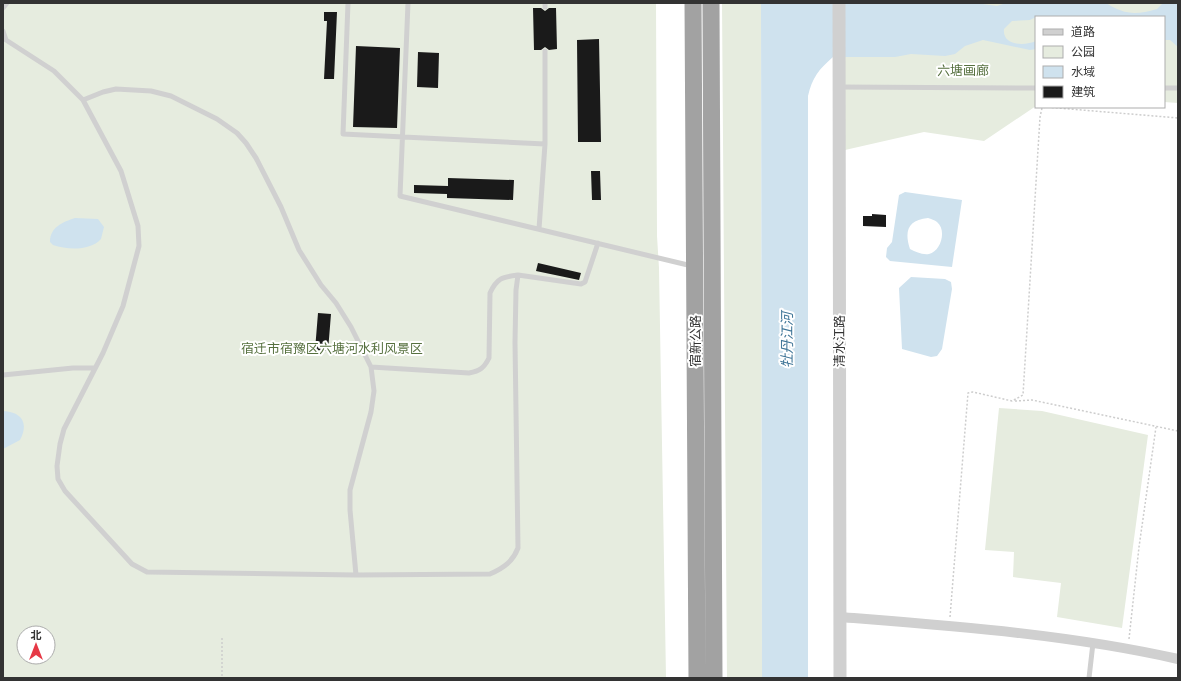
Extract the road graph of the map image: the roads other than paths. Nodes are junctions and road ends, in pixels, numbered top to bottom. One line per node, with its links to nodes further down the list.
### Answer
1 (7, 3): 7 (lane)
2 (348, 3): 15 (lane)
3 (408, 3): 15 (lane)
4 (693, 3): 19 (highway, 宿新公路)
5 (711, 3): 19 (highway, 宿新公路)
6 (839, 3): 10 (street, 清水江路)
7 (3, 8)
8 (3, 31): 14 (lane)
9 (545, 51): 16 (lane)
10 (839, 87): 11 (lane); 25 (street, 清水江路)
11 (1035, 88)
12 (1165, 88): 13 (lane)
13 (1178, 88)
14 (83, 100): 21 (lane); 22 (lane)
15 (402, 137): 16 (lane); 17 (lane)
16 (545, 144): 17 (lane)
17 (539, 229): 18 (lane)
18 (598, 244): 19 (lane); 20 (lane)
19 (704, 266): 28 (highway, 宿新公路); 29 (highway, 宿新公路)
20 (518, 275): 21 (lane); 24 (lane)
21 (371, 367): 24 (lane)
22 (95, 368): 23 (lane); 24 (lane)
23 (3, 376)
24 (356, 575)
25 (840, 617): 26 (street); 30 (street, 清水江路)
26 (1093, 642): 27 (street); 31 (lane)
27 (1178, 659)
28 (697, 678)
29 (714, 678)
30 (840, 678)
31 (1089, 678)

